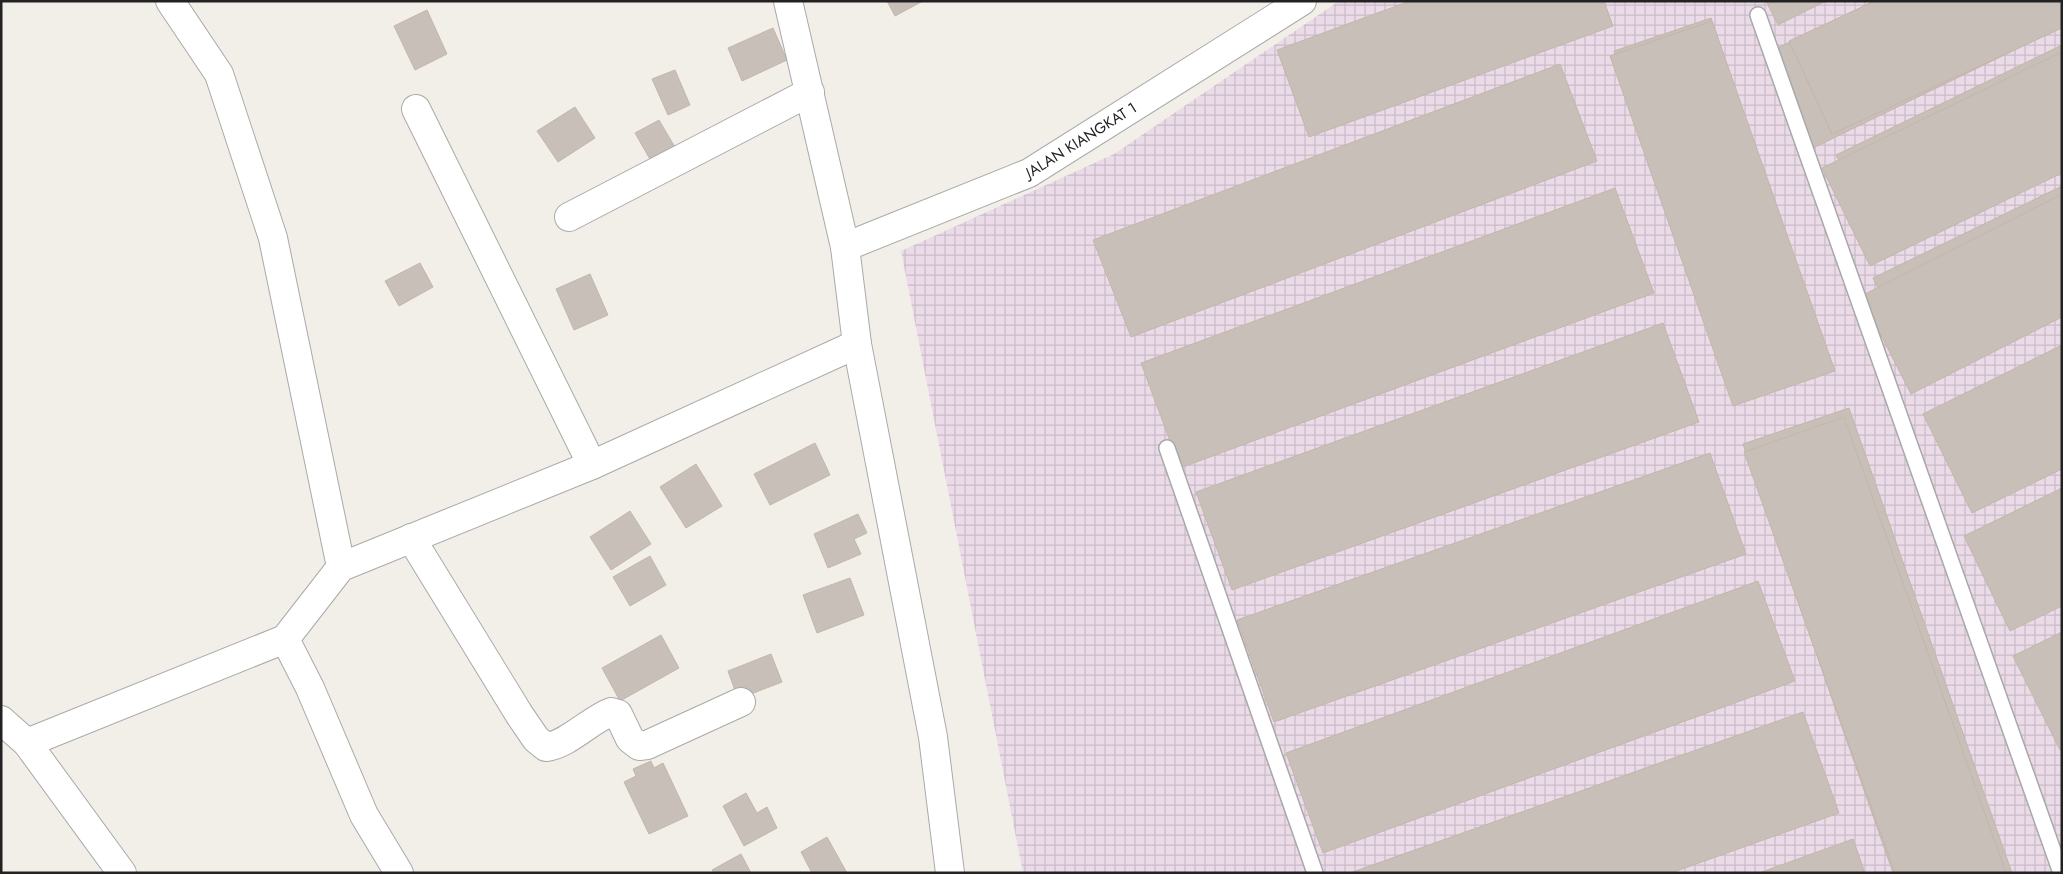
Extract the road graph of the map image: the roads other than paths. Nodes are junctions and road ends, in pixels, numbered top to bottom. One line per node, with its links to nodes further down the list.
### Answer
1 (170, 1): 13 (street)
2 (788, 1): 5 (street)
3 (1302, 1): 8 (street, JALAN KIANGKAT 1)
4 (1758, 16): 22 (lane)
5 (810, 92): 7 (street); 8 (street)
6 (416, 109): 11 (street)
7 (569, 217)
8 (845, 247): 9 (street)
9 (857, 344): 11 (street); 20 (street)
10 (1167, 448): 21 (lane)
11 (592, 465): 12 (street)
12 (412, 538): 13 (street); 15 (street)
13 (340, 567): 14 (street)
14 (285, 639): 17 (street); 19 (street)
15 (741, 702)
16 (1, 720): 17 (street)
17 (27, 743): 18 (street)
18 (122, 873)
19 (399, 873)
20 (950, 873)
21 (1315, 873)
22 (2061, 873)

